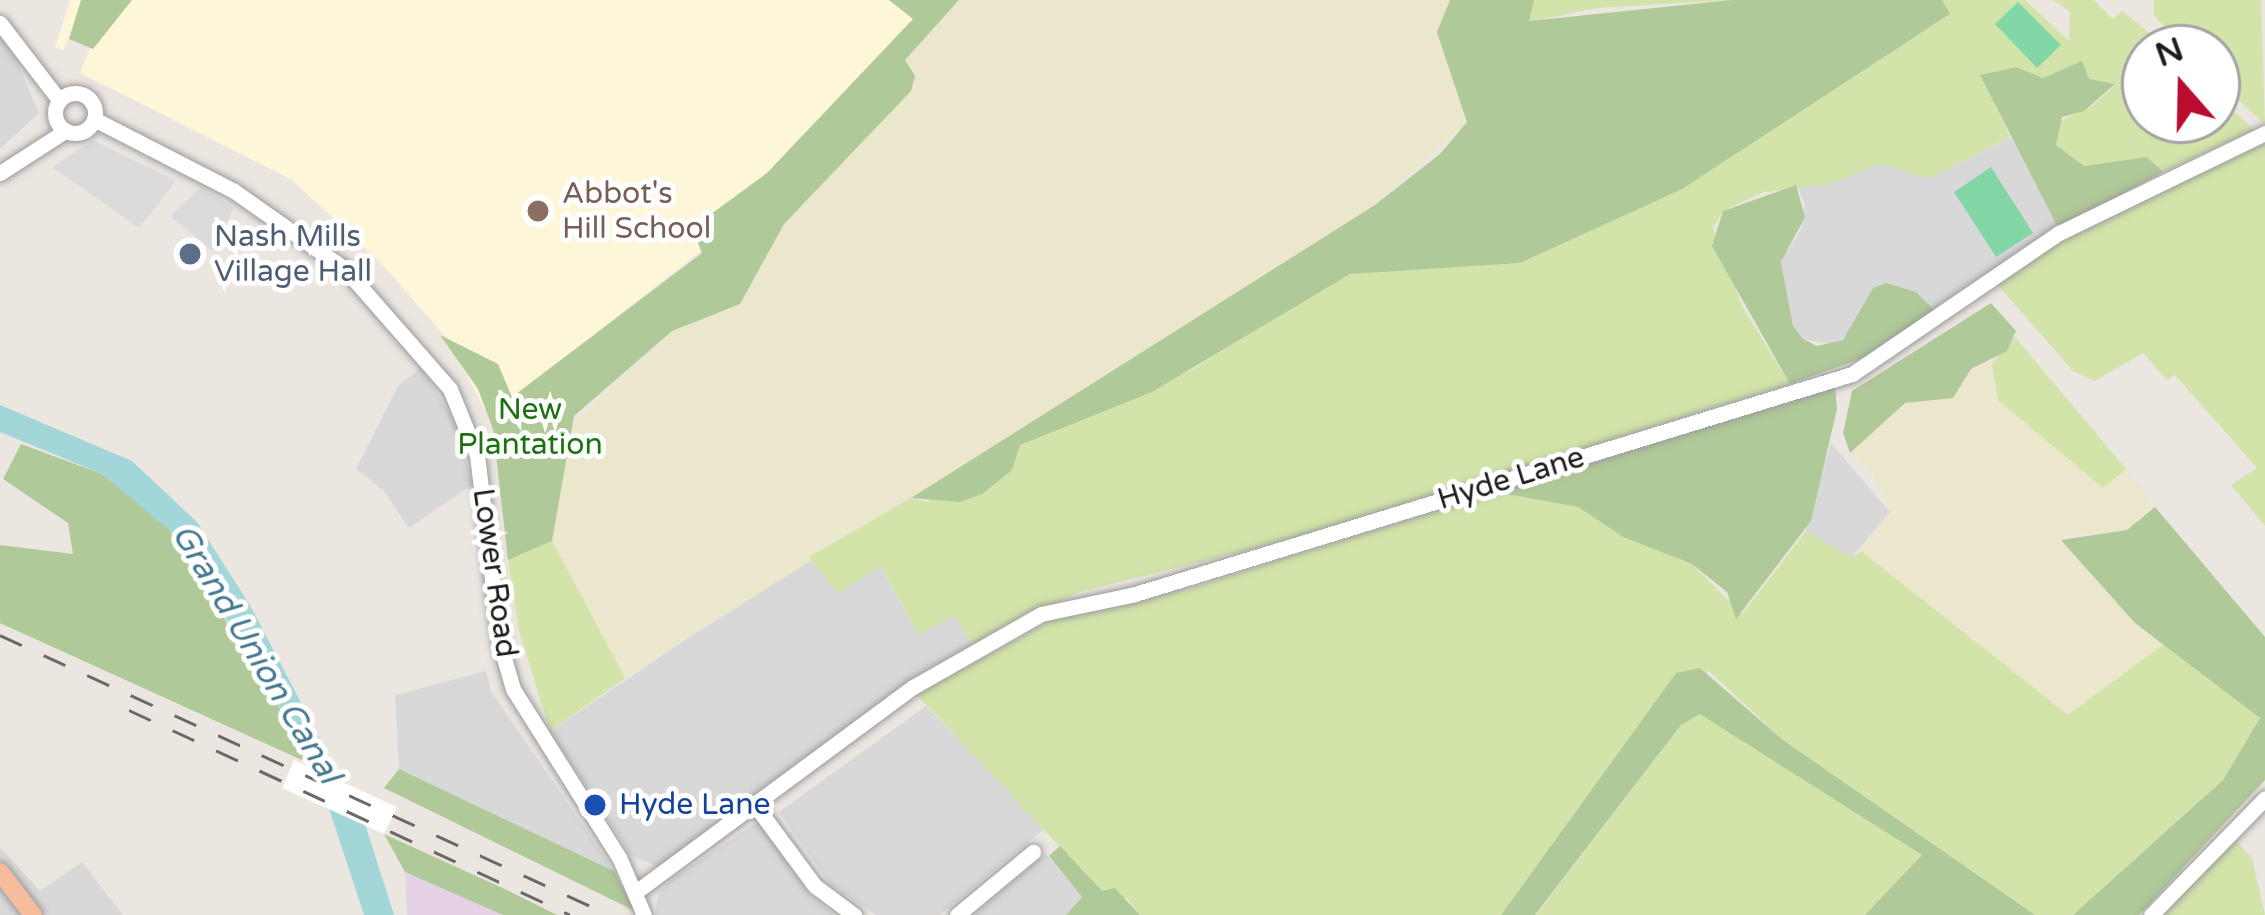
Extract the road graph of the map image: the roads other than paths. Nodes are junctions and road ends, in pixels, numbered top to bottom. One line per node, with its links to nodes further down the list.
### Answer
1 (0, 23): 2 (street)
2 (59, 100): 3 (street); 4 (street)
3 (94, 119): 4 (street); 11 (street, Lower Road)
4 (65, 131): 6 (street)
5 (2265, 133): 8 (street, Hyde Lane)
6 (0, 173)
7 (2265, 798): 16 (street)
8 (758, 809): 11 (street, Hyde Lane); 14 (street)
9 (1033, 852): 15 (street)
10 (0, 872): 12 (main road)
11 (638, 891): 13 (street, Lower Road)
12 (28, 908)
13 (644, 915)
14 (854, 915)
15 (957, 915)
16 (2151, 915)

